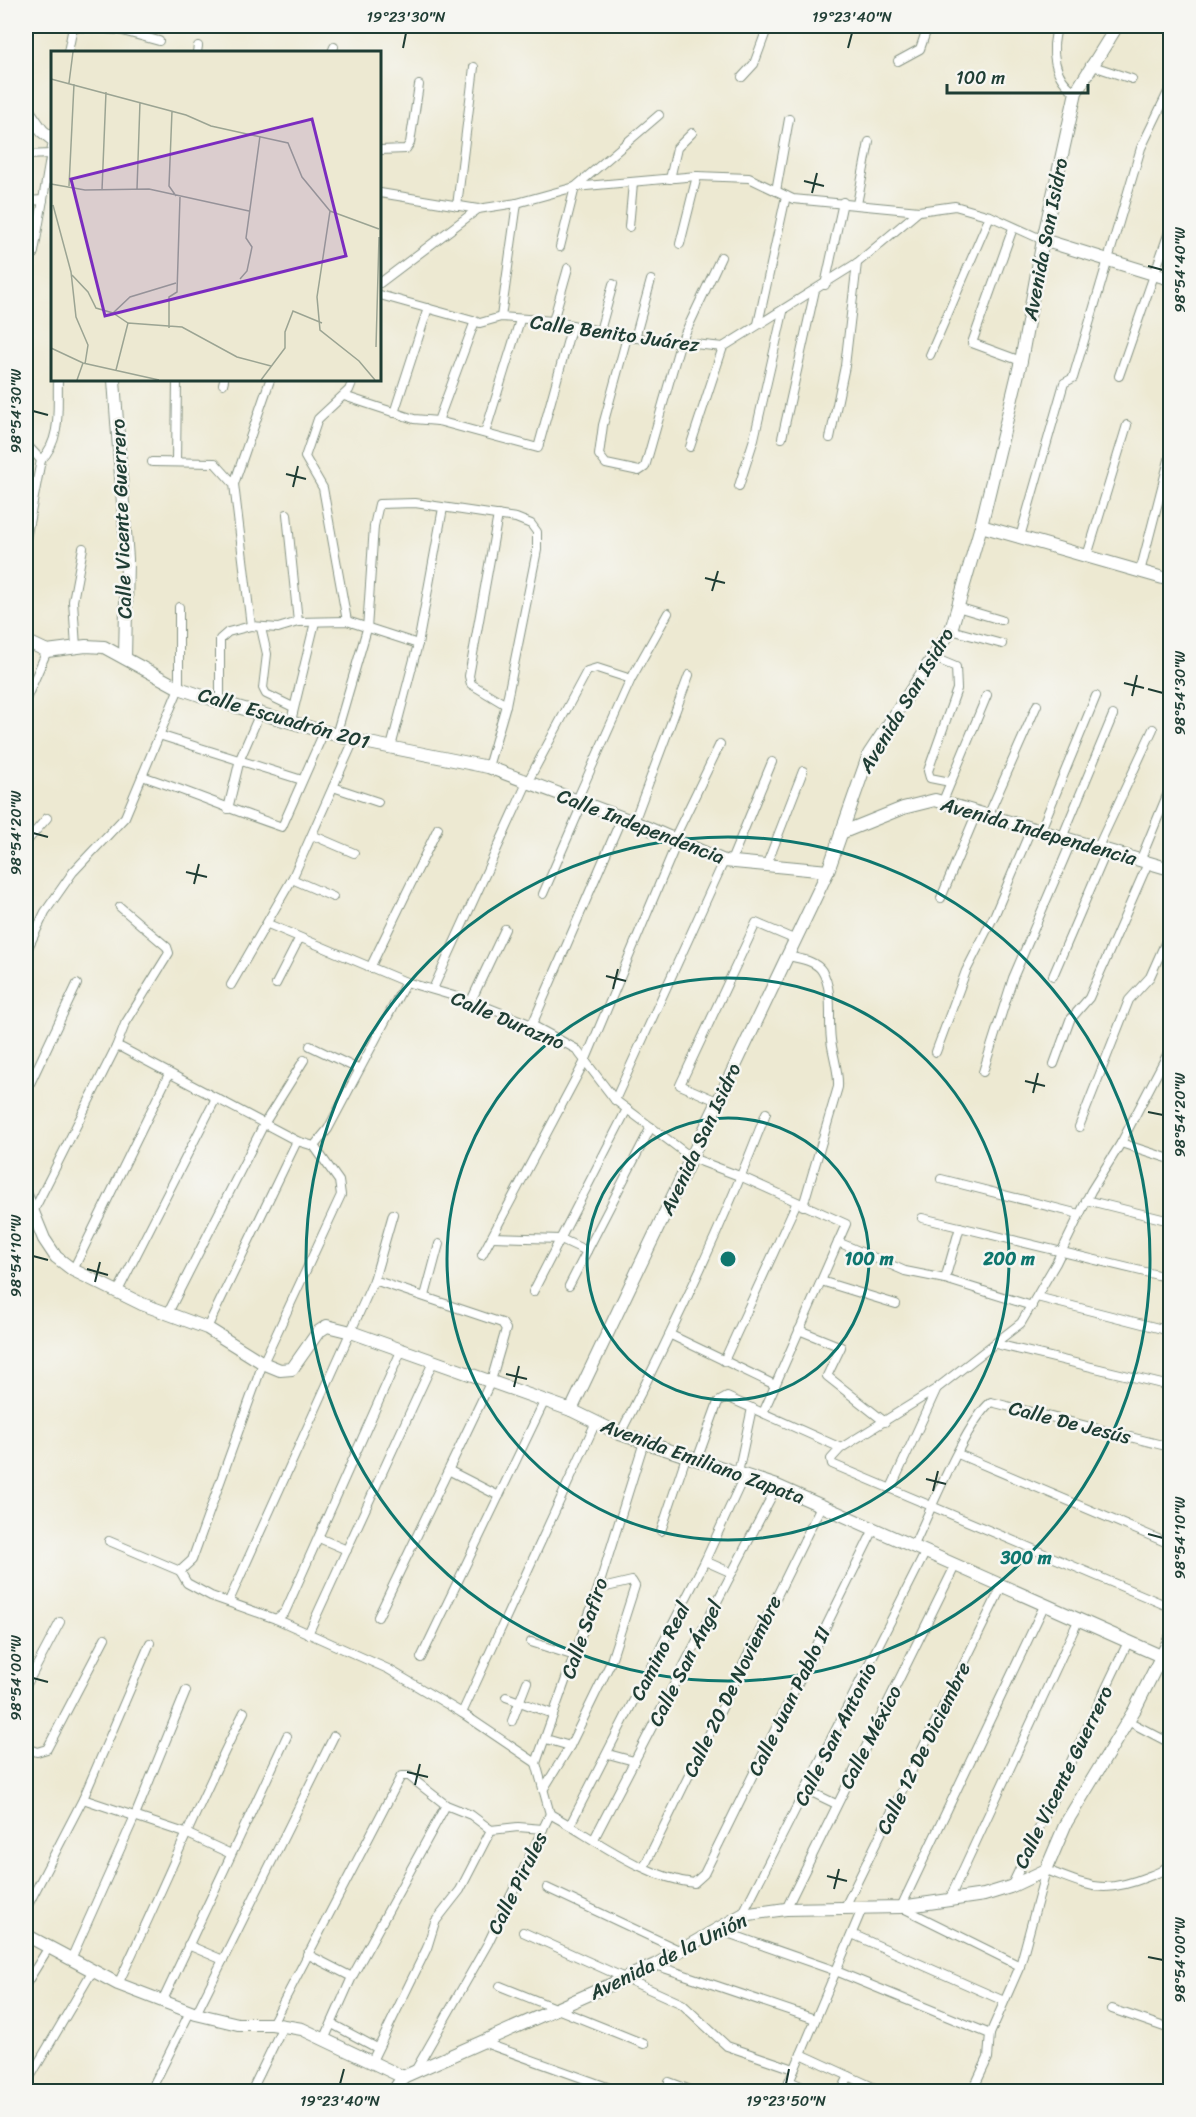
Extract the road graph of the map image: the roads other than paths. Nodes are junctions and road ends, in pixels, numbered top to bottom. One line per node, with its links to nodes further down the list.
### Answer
1 (69, 26): 6 (street); 7 (street)
2 (768, 26): 11 (street)
3 (928, 26): 8 (street)
4 (1058, 26): 15 (street)
5 (1116, 26): 9 (main road, Avenida San Isidro)
6 (159, 41)
7 (68, 51)
8 (898, 61)
9 (1090, 65): 12 (street); 15 (main road, Avenida San Isidro)
10 (474, 67): 38 (street)
11 (742, 77)
12 (1132, 79)
13 (419, 85): 22 (street)
14 (1170, 88): 49 (street)
15 (1076, 92): 45 (main road, Avenida San Isidro)
16 (26, 108): 20 (main road)
17 (659, 114): 29 (street)
18 (789, 119): 30 (street)
19 (692, 133): 27 (street)
20 (51, 138)
21 (869, 142): 37 (street)
22 (381, 150)
23 (51, 151): 24 (street)
24 (26, 155)
25 (51, 156): 33 (street)
26 (697, 176): 27 (street); 30 (street); 46 (street)
27 (670, 179): 28 (street)
28 (633, 183): 29 (street); 42 (street)
29 (575, 188): 36 (street); 47 (street)
30 (776, 191): 32 (street)
31 (381, 193): 38 (street)
32 (786, 196): 35 (street); 67 (street)
33 (43, 200): 34 (street); 50 (street)
34 (26, 201)
35 (843, 202): 37 (street); 58 (street)
36 (517, 203): 39 (street); 63 (street)
37 (857, 204): 40 (street)
38 (457, 206): 39 (street)
39 (478, 209): 56 (street)
40 (919, 211): 41 (street); 51 (street, Calle Benito Juárez)
41 (990, 216): 43 (street); 73 (street)
42 (629, 227)
43 (1013, 228): 45 (street); 74 (street)
44 (1170, 229): 53 (street)
45 (1043, 240): 49 (main road); 74 (main road, Avenida San Isidro)
46 (680, 244)
47 (560, 247)
48 (721, 257): 71 (street)
49 (1107, 258): 53 (main road); 100 (street)
50 (26, 260)
51 (857, 263): 58 (street, Calle Benito Juárez); 87 (street)
52 (568, 268): 66 (street)
53 (1154, 274): 54 (main road); 75 (street)
54 (1170, 279)
55 (651, 280): 70 (street)
56 (381, 282)
57 (613, 284): 69 (street)
58 (825, 285): 59 (street, Calle Benito Juárez)
59 (815, 290): 62 (street, Calle Benito Juárez); 86 (street)
60 (381, 295): 61 (street, Calle Benito Juárez)
61 (428, 308): 65 (street, Calle Benito Juárez); 82 (street)
62 (783, 312): 67 (street, Calle Benito Juárez); 95 (street)
63 (501, 318): 64 (street, Calle Benito Juárez); 65 (street, Calle Benito Juárez)
64 (520, 320): 66 (street, Calle Benito Juárez); 85 (street)
65 (475, 321): 83 (street)
66 (553, 321): 68 (street, Calle Benito Juárez)
67 (759, 324): 72 (street, Calle Benito Juárez)
68 (572, 325): 69 (street, Calle Benito Juárez); 85 (street)
69 (600, 331): 70 (street, Calle Benito Juárez)
70 (631, 338): 71 (street, Calle Benito Juárez); 71 (street)
71 (680, 344): 72 (street, Calle Benito Juárez)
72 (723, 347): 89 (street)
73 (930, 355)
74 (1021, 361): 99 (main road, Avenida San Isidro)
75 (1119, 376)
76 (58, 381): 91 (street)
77 (114, 381): 123 (main road, Calle Vicente Guerrero)
78 (177, 381): 93 (street)
79 (270, 381): 94 (street)
80 (353, 381): 81 (street)
81 (344, 396): 82 (street); 110 (street)
82 (394, 412): 83 (street)
83 (438, 421): 85 (street)
84 (1126, 425): 103 (street)
85 (485, 433)
86 (782, 438)
87 (830, 438)
88 (26, 444): 91 (street)
89 (690, 447)
90 (1170, 456): 104 (street)
91 (41, 460): 101 (street)
92 (152, 462): 93 (street)
93 (176, 462): 94 (street)
94 (234, 484): 113 (street)
95 (740, 486)
96 (443, 508): 98 (street); 115 (street); 118 (street)
97 (287, 514): 111 (street)
98 (498, 515): 131 (street); 131 (street)
99 (981, 526): 100 (main road); 107 (main road, Avenida San Isidro)
100 (1020, 537): 103 (main road)
101 (26, 538)
102 (83, 548): 120 (street)
103 (1088, 556): 104 (main road)
104 (1140, 572): 105 (main road)
105 (1170, 580)
106 (179, 607): 126 (street)
107 (957, 607): 109 (street); 116 (main road, Avenida San Isidro)
108 (668, 613): 125 (street)
109 (1001, 620)
110 (347, 621): 112 (street); 115 (street)
111 (298, 622): 112 (street); 114 (street)
112 (315, 622): 133 (street)
113 (251, 626): 114 (street); 130 (street)
114 (261, 628): 133 (street)
115 (367, 629): 118 (street); 138 (street)
116 (951, 630): 119 (street); 122 (main road, Avenida San Isidro)
117 (26, 641): 121 (main road)
118 (418, 644): 142 (street)
119 (1002, 644)
120 (76, 647): 121 (main road, Calle Escuadrón 201); 123 (main road, Calle Escuadrón 201)
121 (47, 651): 129 (street)
122 (932, 657): 149 (street); 162 (main road, Avenida San Isidro)
123 (125, 658): 126 (main road, Calle Escuadrón 201)
124 (689, 675): 159 (street)
125 (631, 679): 150 (street); 153 (street)
126 (179, 688): 130 (main road, Calle Escuadrón 201); 139 (street)
127 (987, 695): 149 (street)
128 (1096, 696): 161 (street)
129 (26, 699)
130 (220, 702): 134 (main road, Calle Escuadrón 201)
131 (506, 705): 145 (street)
132 (1037, 705): 157 (street)
133 (293, 707): 136 (street)
134 (260, 713): 136 (main road, Calle Escuadrón 201); 143 (street)
135 (1113, 715): 164 (street)
136 (291, 721): 138 (main road, Calle Escuadrón 201)
137 (1153, 729): 167 (street)
138 (330, 733): 140 (main road, Calle Escuadrón 201); 148 (street)
139 (159, 735): 143 (street); 147 (street)
140 (354, 740): 142 (main road, Calle Escuadrón 201); 151 (street)
141 (720, 744): 165 (street)
142 (391, 747): 145 (main road, Calle Escuadrón 201)
143 (240, 759): 148 (street); 156 (street)
144 (772, 762): 169 (street)
145 (488, 767): 150 (main road, Calle Escuadrón 201)
146 (803, 771): 171 (street)
147 (142, 776): 156 (street); 184 (street)
148 (302, 780): 156 (street)
149 (950, 782): 154 (street)
150 (527, 783): 153 (main road, Calle Independencia); 192 (street)
151 (333, 787): 155 (street); 163 (street)
152 (1170, 788): 170 (street)
153 (580, 801): 159 (main road, Calle Independencia); 175 (street)
154 (943, 801): 157 (main road, Avenida Independencia); 162 (main road, Avenida Independencia)
155 (378, 802)
156 (228, 809)
157 (983, 814): 161 (main road, Avenida Independencia); 177 (street)
158 (47, 818): 166 (street)
159 (628, 820): 165 (main road, Calle Independencia); 194 (street)
160 (438, 828): 186 (street)
161 (1036, 831): 164 (main road, Avenida Independencia); 198 (street)
162 (841, 833): 173 (main road, Avenida San Isidro)
163 (312, 835): 168 (street); 174 (street)
164 (1067, 839): 167 (main road, Avenida Independencia); 203 (street)
165 (675, 841): 169 (main road, Calle Independencia); 199 (street)
166 (26, 842)
167 (1102, 849): 170 (main road, Avenida Independencia); 187 (street)
168 (354, 853)
169 (727, 861): 171 (main road, Calle Independencia); 207 (street)
170 (1144, 862): 172 (main road, Avenida Independencia); 201 (street)
171 (767, 864): 173 (main road, Calle Independencia)
172 (1170, 869)
173 (828, 871): 183 (main road, Avenida San Isidro)
174 (292, 879): 176 (street); 179 (street)
175 (543, 894)
176 (333, 897)
177 (941, 898)
178 (120, 907): 196 (street)
179 (268, 924): 182 (street, Calle Durazno); 191 (street)
180 (505, 929): 193 (street)
181 (1170, 932): 213 (street)
182 (299, 939): 186 (street, Calle Durazno); 190 (street)
183 (796, 940): 185 (main road, Avenida San Isidro); 208 (street)
184 (26, 952)
185 (788, 956): 208 (main road, Avenida San Isidro); 223 (street)
186 (370, 968): 188 (street, Calle Durazno)
187 (1053, 976)
188 (406, 982): 192 (street, Calle Durazno); 202 (street)
189 (77, 984): 205 (street)
190 (276, 984)
191 (231, 985)
192 (433, 988): 193 (street, Calle Durazno)
193 (471, 1001): 194 (street, Calle Durazno)
194 (532, 1025): 199 (street, Calle Durazno)
195 (310, 1046): 202 (street)
196 (116, 1047): 204 (street); 224 (street)
197 (1170, 1049): 215 (street)
198 (936, 1052)
199 (586, 1059): 207 (street, Calle Durazno); 230 (street)
200 (304, 1060): 211 (street)
201 (1054, 1064)
202 (358, 1069): 216 (street)
203 (983, 1072)
204 (169, 1074): 206 (street); 237 (street)
205 (26, 1092)
206 (216, 1098): 211 (street); 243 (street)
207 (615, 1100): 209 (street, Calle Durazno)
208 (717, 1101): 217 (main road, Avenida San Isidro)
209 (627, 1109): 212 (street, Calle Durazno); 231 (street)
210 (766, 1113): 219 (street)
211 (264, 1124): 214 (street); 249 (street)
212 (651, 1127): 217 (street, Calle Durazno); 234 (street)
213 (1079, 1127)
214 (297, 1141): 216 (street); 250 (street)
215 (1121, 1143): 218 (street); 222 (street)
216 (314, 1146): 259 (street)
217 (692, 1158): 219 (street, Calle Durazno); 266 (main road, Avenida San Isidro)
218 (1170, 1158)
219 (742, 1177): 223 (street, Calle Durazno); 254 (street)
220 (940, 1179): 226 (street)
221 (26, 1195): 224 (main road, Avenida Emiliano Zapata)
222 (1086, 1200): 226 (street); 228 (street)
223 (799, 1205): 232 (street, Calle Durazno); 258 (street)
224 (34, 1210): 237 (main road, Avenida Emiliano Zapata)
225 (393, 1214): 240 (street)
226 (1079, 1214): 235 (street)
227 (922, 1218): 229 (street)
228 (1170, 1221)
229 (960, 1227): 235 (street); 239 (street)
230 (492, 1237): 231 (street); 236 (street)
231 (561, 1239): 234 (street); 244 (street)
232 (838, 1242): 239 (street); 241 (street)
233 (439, 1244): 245 (street)
234 (587, 1251): 242 (street)
235 (1062, 1252): 238 (street); 246 (street)
236 (482, 1255)
237 (73, 1270): 243 (main road, Avenida Emiliano Zapata)
238 (1170, 1278)
239 (945, 1279): 248 (street)
240 (374, 1280): 245 (street); 253 (street)
241 (820, 1281): 247 (street); 251 (street)
242 (569, 1286)
243 (118, 1291): 249 (main road, Avenida Emiliano Zapata)
244 (533, 1292)
245 (425, 1296): 260 (street)
246 (1037, 1297): 248 (street); 252 (street)
247 (896, 1304)
248 (1032, 1306): 255 (street)
249 (168, 1313): 250 (main road, Avenida Emiliano Zapata)
250 (207, 1328): 259 (main road, Avenida Emiliano Zapata)
251 (799, 1330): 261 (street); 269 (street)
252 (1170, 1331)
253 (351, 1332): 256 (main road, Avenida Emiliano Zapata); 259 (main road, Avenida Emiliano Zapata); 297 (street)
254 (671, 1335): 258 (street); 270 (street)
255 (996, 1344): 262 (street); 263 (street)
256 (402, 1349): 257 (main road, Avenida Emiliano Zapata); 285 (street)
257 (434, 1360): 260 (main road, Avenida Emiliano Zapata); 289 (street)
258 (724, 1361): 261 (street)
259 (262, 1363): 293 (street)
260 (491, 1381): 264 (main road, Avenida Emiliano Zapata); 276 (street)
261 (775, 1385): 267 (street)
262 (1170, 1386)
263 (936, 1389): 269 (street); 279 (street)
264 (545, 1400): 266 (main road, Avenida Emiliano Zapata); 280 (street)
265 (752, 1408): 267 (street); 275 (street); 277 (street, Camino Real)
266 (571, 1410): 268 (main road, Avenida Emiliano Zapata)
267 (764, 1413): 273 (street)
268 (596, 1422): 270 (main road, Avenida Emiliano Zapata); 319 (street)
269 (885, 1422): 273 (street)
270 (620, 1434): 271 (main road, Avenida Emiliano Zapata)
271 (644, 1442): 275 (main road, Avenida Emiliano Zapata); 296 (street, Calle Safiro)
272 (1170, 1447): 274 (street, Calle De Jesús)
273 (841, 1448): 279 (street)
274 (958, 1454): 282 (street, Calle De Jesús); 287 (street)
275 (691, 1459): 277 (main road, Avenida Emiliano Zapata); 284 (street)
276 (450, 1471): 280 (street); 300 (street)
277 (742, 1474): 278 (main road, Avenida Emiliano Zapata); 291 (street, Camino Real)
278 (777, 1486): 281 (main road, Avenida Emiliano Zapata); 294 (street, Calle San Ángel)
279 (891, 1488): 282 (street)
280 (499, 1496): 312 (street)
281 (820, 1506): 283 (main road, Avenida Emiliano Zapata); 346 (street, Calle 20 De Noviembre)
282 (933, 1506): 288 (street, Calle De Jesús); 299 (street)
283 (874, 1529): 288 (main road, Avenida Emiliano Zapata); 348 (street, Calle Juan Pablo II)
284 (661, 1531)
285 (319, 1538): 289 (street); 301 (street)
286 (109, 1541): 293 (street)
287 (1170, 1544)
288 (913, 1547): 290 (main road, Avenida Emiliano Zapata)
289 (347, 1550): 304 (street)
290 (925, 1553): 292 (main road, Avenida Emiliano Zapata); 333 (street, Calle San Antonio)
291 (705, 1561): 294 (street); 329 (street, Camino Real)
292 (955, 1566): 295 (main road, Avenida Emiliano Zapata); 335 (street, Calle México)
293 (180, 1571): 297 (street)
294 (732, 1573): 330 (street, Calle San Ángel)
295 (1002, 1586): 298 (main road, Avenida Emiliano Zapata); 356 (street, Calle 12 De Diciembre)
296 (598, 1589): 310 (street, Calle Safiro); 327 (street)
297 (229, 1601): 301 (street)
298 (1044, 1605): 302 (main road, Avenida Emiliano Zapata); 353 (street)
299 (1170, 1607)
300 (378, 1617)
301 (276, 1619): 304 (street)
302 (1078, 1621): 308 (main road, Avenida Emiliano Zapata); 352 (street)
303 (60, 1622): 314 (street)
304 (308, 1634): 319 (street)
305 (105, 1638): 328 (street)
306 (1170, 1639): 311 (main road)
307 (531, 1642): 310 (street)
308 (1128, 1642): 311 (main road, Avenida Emiliano Zapata); 349 (street, Calle Vicente Guerrero)
309 (150, 1644): 334 (street)
310 (575, 1656): 320 (street, Calle Safiro)
311 (1163, 1657): 322 (main road)
312 (421, 1658)
313 (527, 1682): 317 (street)
314 (26, 1686)
315 (186, 1691): 338 (street)
316 (506, 1697): 317 (street)
317 (520, 1702): 320 (street); 321 (street)
318 (243, 1712): 342 (street)
319 (462, 1713): 331 (street)
320 (554, 1714): 325 (street, Calle Safiro)
321 (512, 1721)
322 (1128, 1721): 326 (street); 347 (main road)
323 (287, 1736): 344 (street)
324 (334, 1736): 368 (street)
325 (546, 1738): 327 (street); 331 (street, Calle Safiro)
326 (1170, 1743)
327 (570, 1746): 332 (street)
328 (26, 1748)
329 (608, 1754): 330 (street); 339 (street, Camino Real)
330 (634, 1761): 343 (street, Calle San Ángel)
331 (536, 1763): 332 (street)
332 (543, 1790): 337 (street)
333 (807, 1790): 335 (street); 358 (street, Calle San Antonio)
334 (83, 1799): 338 (street); 354 (street)
335 (836, 1804): 355 (street, Calle México)
336 (446, 1805): 341 (street); 366 (street); 373 (street)
337 (550, 1814): 339 (street, Calle Pirules); 340 (street, Calle Pirules)
338 (135, 1816): 342 (street); 367 (street)
339 (570, 1825): 343 (street, Calle Pirules)
340 (543, 1829): 341 (street); 395 (street, Calle Pirules)
341 (491, 1830): 391 (street)
342 (188, 1833): 344 (street); 376 (street)
343 (594, 1839): 346 (street, Calle Pirules)
344 (231, 1854): 363 (street)
345 (1170, 1862): 347 (street)
346 (644, 1867): 348 (street, Calle Pirules)
347 (1046, 1870): 349 (main road); 370 (street)
348 (704, 1874)
349 (1010, 1887): 351 (main road, Calle Vicente Guerrero)
350 (547, 1888): 365 (street)
351 (984, 1895): 352 (main road, Avenida de la Unión)
352 (949, 1900): 353 (main road, Avenida de la Unión)
353 (901, 1907): 357 (main road, Avenida de la Unión); 370 (street)
354 (26, 1909)
355 (786, 1909): 356 (main road, Avenida de la Unión); 358 (main road, Avenida de la Unión)
356 (843, 1909): 357 (main road, Avenida de la Unión)
357 (862, 1909): 361 (street)
358 (742, 1915): 359 (main road, Avenida de la Unión)
359 (716, 1929): 365 (main road, Avenida de la Unión); 372 (street)
360 (523, 1932): 374 (street)
361 (852, 1934): 372 (street); 379 (street)
362 (26, 1935): 364 (main road)
363 (188, 1945): 368 (street); 378 (street)
364 (49, 1947): 367 (main road); 375 (street)
365 (679, 1950): 369 (main road, Avenida de la Unión)
366 (307, 1954): 373 (street); 385 (street)
367 (71, 1959): 371 (main road)
368 (223, 1960): 382 (street)
369 (655, 1965): 374 (main road, Avenida de la Unión); 383 (street)
370 (1020, 1966): 379 (street)
371 (93, 1971): 376 (main road); 400 (street)
372 (836, 1971): 383 (street); 387 (street)
373 (352, 1977): 384 (street)
374 (626, 1978): 381 (main road, Avenida de la Unión); 394 (street)
375 (26, 1984)
376 (118, 1984): 378 (main road)
377 (500, 1986): 381 (street)
378 (163, 2000): 382 (main road)
379 (1004, 2001): 387 (street)
380 (1112, 2008): 386 (street)
381 (559, 2009): 389 (main road, Avenida de la Unión); 390 (street)
382 (193, 2013): 385 (main road); 402 (street)
383 (815, 2019): 392 (street)
384 (332, 2024): 388 (street); 391 (street)
385 (278, 2025): 388 (main road); 403 (street)
386 (1170, 2029)
387 (990, 2034): 410 (street)
388 (324, 2040): 393 (main road)
389 (482, 2042): 395 (main road, Avenida de la Unión); 405 (street)
390 (644, 2044)
391 (378, 2048): 393 (street)
392 (801, 2054): 394 (street); 396 (street)
393 (371, 2063): 397 (main road)
394 (794, 2069): 398 (street)
395 (415, 2072): 397 (main road, Avenida de la Unión)
396 (849, 2076): 401 (street); 409 (street)
397 (403, 2077): 404 (main road)
398 (789, 2081): 407 (street); 408 (street)
399 (669, 2082): 406 (street)
400 (26, 2084)
401 (875, 2088)
402 (150, 2091)
403 (251, 2091)
404 (393, 2091)
405 (621, 2091)
406 (696, 2091)
407 (784, 2091)
408 (815, 2091)
409 (841, 2091)
410 (972, 2091)

